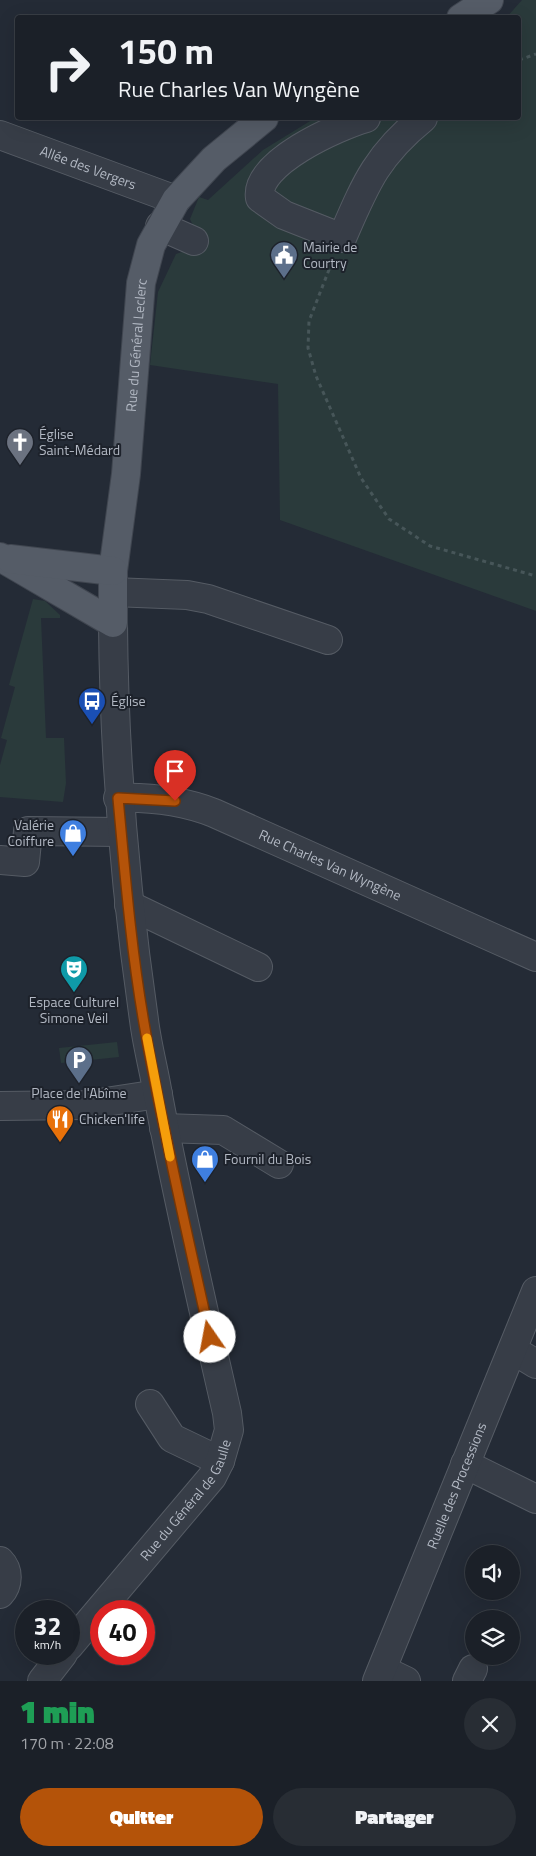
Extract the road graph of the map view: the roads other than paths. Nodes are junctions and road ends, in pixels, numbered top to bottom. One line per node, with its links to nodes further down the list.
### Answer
1 (262, 120): 5 (main road, Rue du Général Leclerc)
2 (360, 120): 3 (street)
3 (420, 120)
4 (0, 136): 5 (street, Allée des Vergers)
5 (176, 200): 6 (main road, Rue du Général Leclerc)
6 (160, 226): 7 (street); 9 (main road, Rue du Général Leclerc)
7 (194, 241)
8 (1, 558): 9 (main road); 10 (main road)
9 (113, 582): 10 (main road, Rue du Général Leclerc); 11 (street)
10 (113, 623): 12 (street, Rue du Général Leclerc)
11 (328, 640)
12 (118, 798): 13 (street, Rue du Général de Gaulle); 16 (street, Rue Charles Van Wyngène)
13 (121, 832): 14 (street); 15 (street, Rue du Général de Gaulle)
14 (0, 860)
15 (129, 905): 17 (street); 18 (street, Rue du Général de Gaulle)
16 (536, 958)
17 (258, 967)
18 (158, 1094): 19 (street); 20 (street, Rue du Général de Gaulle)
19 (0, 1106)
20 (164, 1128): 21 (street); 26 (street, Rue du Général de Gaulle)
21 (279, 1164)
22 (536, 1291): 23 (street, Ruelle des Processions)
23 (512, 1350): 24 (street); 27 (street, Ruelle des Processions)
24 (536, 1364)
25 (150, 1404): 26 (street)
26 (220, 1461): 31 (street, Rue du Général de Gaulle)
27 (465, 1464): 28 (street); 33 (street, Ruelle des Processions)
28 (536, 1499)
29 (0, 1561): 30 (street)
30 (0, 1594)
31 (80, 1632)
32 (54, 1665): 34 (street)
33 (388, 1677)
34 (42, 1681)

